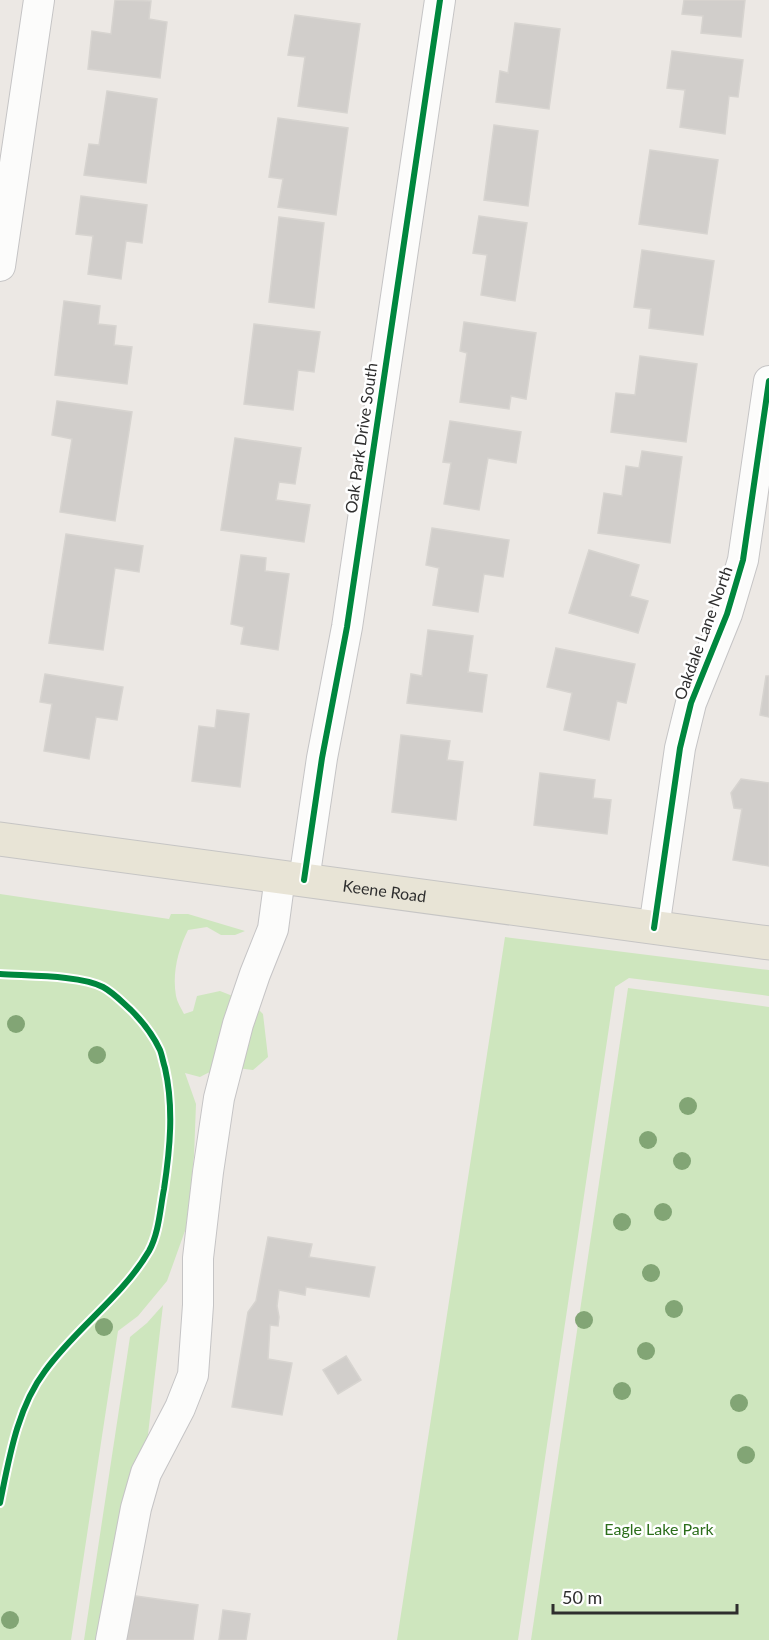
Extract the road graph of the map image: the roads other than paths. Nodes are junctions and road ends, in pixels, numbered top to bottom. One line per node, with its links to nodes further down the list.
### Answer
1 (39, 0): 3 (street)
2 (440, 0): 6 (street, Oak Park Drive South)
3 (0, 266)
4 (769, 381): 7 (street, Oakdale Lane North)
5 (0, 839): 6 (main road, Keene Road)
6 (292, 878): 7 (main road, Keene Road); 9 (street, Oak Park Drive South)
7 (654, 928): 8 (main road, Keene Road)
8 (769, 944)
9 (111, 1640)

